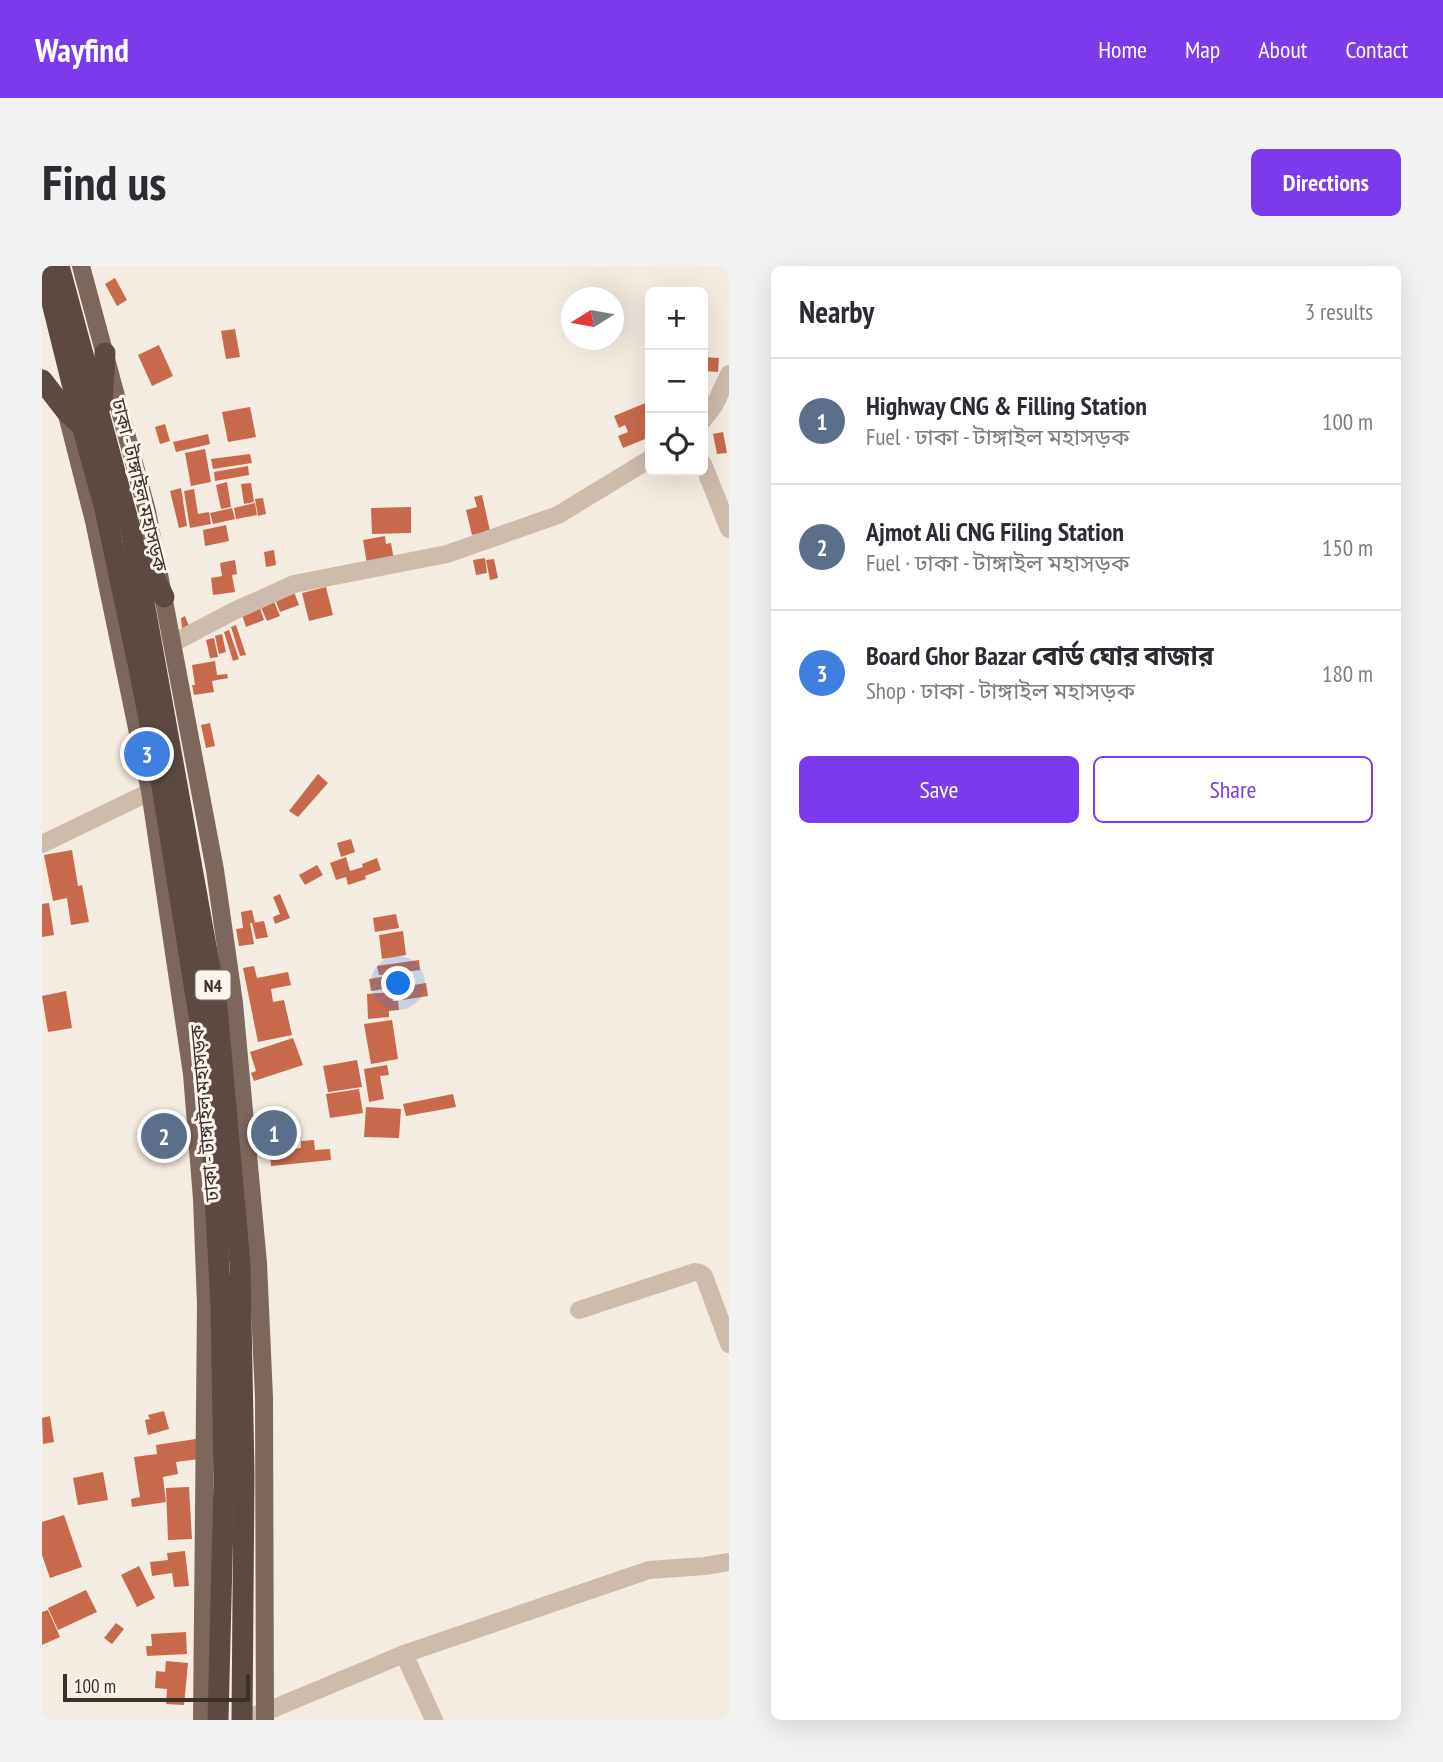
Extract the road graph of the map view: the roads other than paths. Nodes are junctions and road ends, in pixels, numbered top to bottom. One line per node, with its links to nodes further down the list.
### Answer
1 (43, 266): 9 (highway, ঢাকা - টাঙ্গাইল মহাসড়ক / N4)
2 (59, 266): 9 (highway, ঢাকা - টাঙ্গাইল মহাসড়ক / N4)
3 (81, 266): 4 (main road)
4 (105, 354): 9 (highway); 14 (main road)
5 (729, 374): 8 (street)
6 (42, 380): 7 (highway)
7 (66, 411): 9 (highway); 16 (main road)
8 (708, 414)
9 (92, 424): 13 (highway, ঢাকা - টাঙ্গাইল মহাসড়ক / N4); 16 (highway, ঢাকা - টাঙ্গাইল মহাসড়ক / N4)
10 (645, 462): 15 (street)
11 (708, 476): 12 (street)
12 (729, 529)
13 (132, 535): 14 (highway); 18 (highway, ঢাকা - টাঙ্গাইল মহাসড়ক / N4)
14 (164, 597): 15 (main road)
15 (173, 643): 18 (main road)
16 (156, 789): 17 (street); 20 (highway, ঢাকা - টাঙ্গাইল মহাসড়ক / N4)
17 (42, 844)
18 (225, 1005): 19 (highway, ঢাকা - টাঙ্গাইল মহাসড়ক / N4)
19 (249, 1264): 25 (main road); 28 (highway, ঢাকা - টাঙ্গাইল মহাসড়ক / N4)
20 (214, 1304): 26 (main road); 27 (highway, ঢাকা - টাঙ্গাইল মহাসড়ক / N4)
21 (579, 1310): 22 (street)
22 (729, 1344)
23 (729, 1562): 24 (street)
24 (404, 1654): 25 (street); 29 (street)
25 (265, 1716): 28 (street)
26 (202, 1720)
27 (218, 1720)
28 (242, 1720)
29 (434, 1720)

